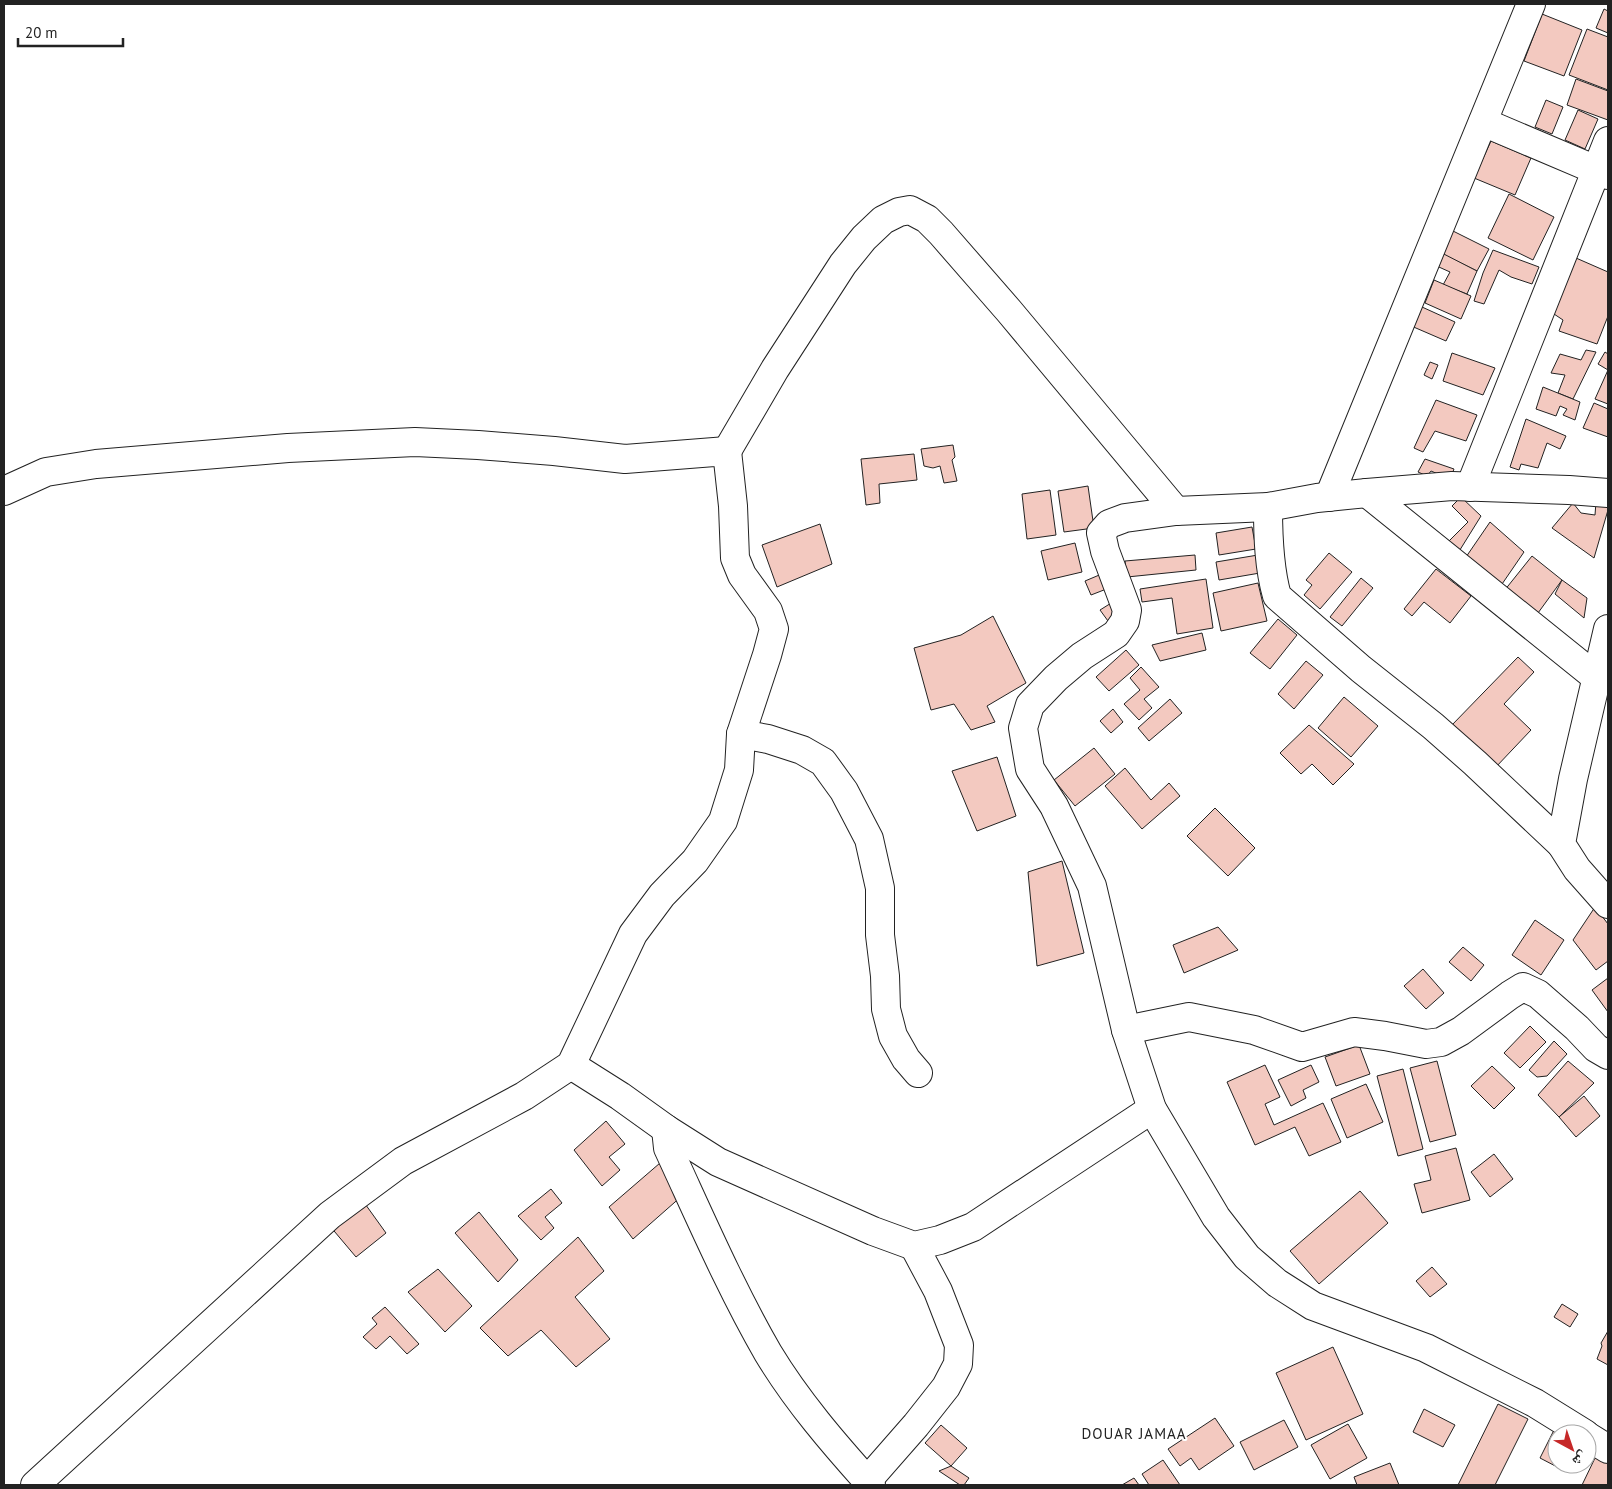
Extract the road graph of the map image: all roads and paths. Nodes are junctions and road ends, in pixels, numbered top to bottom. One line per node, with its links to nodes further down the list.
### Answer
1 (1531, 4): 2 (street)
2 (1482, 122): 4 (street); 10 (street)
3 (1608, 141): 4 (street)
4 (1602, 172): 6 (street)
5 (727, 451): 7 (street); 12 (street); 15 (street)
6 (1470, 487): 8 (street); 9 (street)
7 (4, 491)
8 (1367, 493): 10 (street); 14 (street)
9 (1608, 494)
10 (1329, 497): 11 (street)
11 (1268, 507): 12 (street); 16 (street)
12 (1176, 511): 18 (street)
13 (1608, 628): 14 (street)
14 (1597, 678): 16 (street)
15 (740, 734): 20 (street); 21 (street)
16 (1561, 844): 17 (street)
17 (1608, 904)
18 (1126, 1030): 19 (street); 22 (street)
19 (1608, 1056)
20 (571, 1065): 23 (street); 29 (street)
21 (918, 1073)
22 (1152, 1109): 24 (street); 25 (street)
23 (666, 1129): 24 (street); 28 (street)
24 (914, 1246): 28 (street)
25 (1568, 1424)
26 (1597, 1442): 27 (street)
27 (1608, 1449)
28 (869, 1483)
29 (35, 1485)

